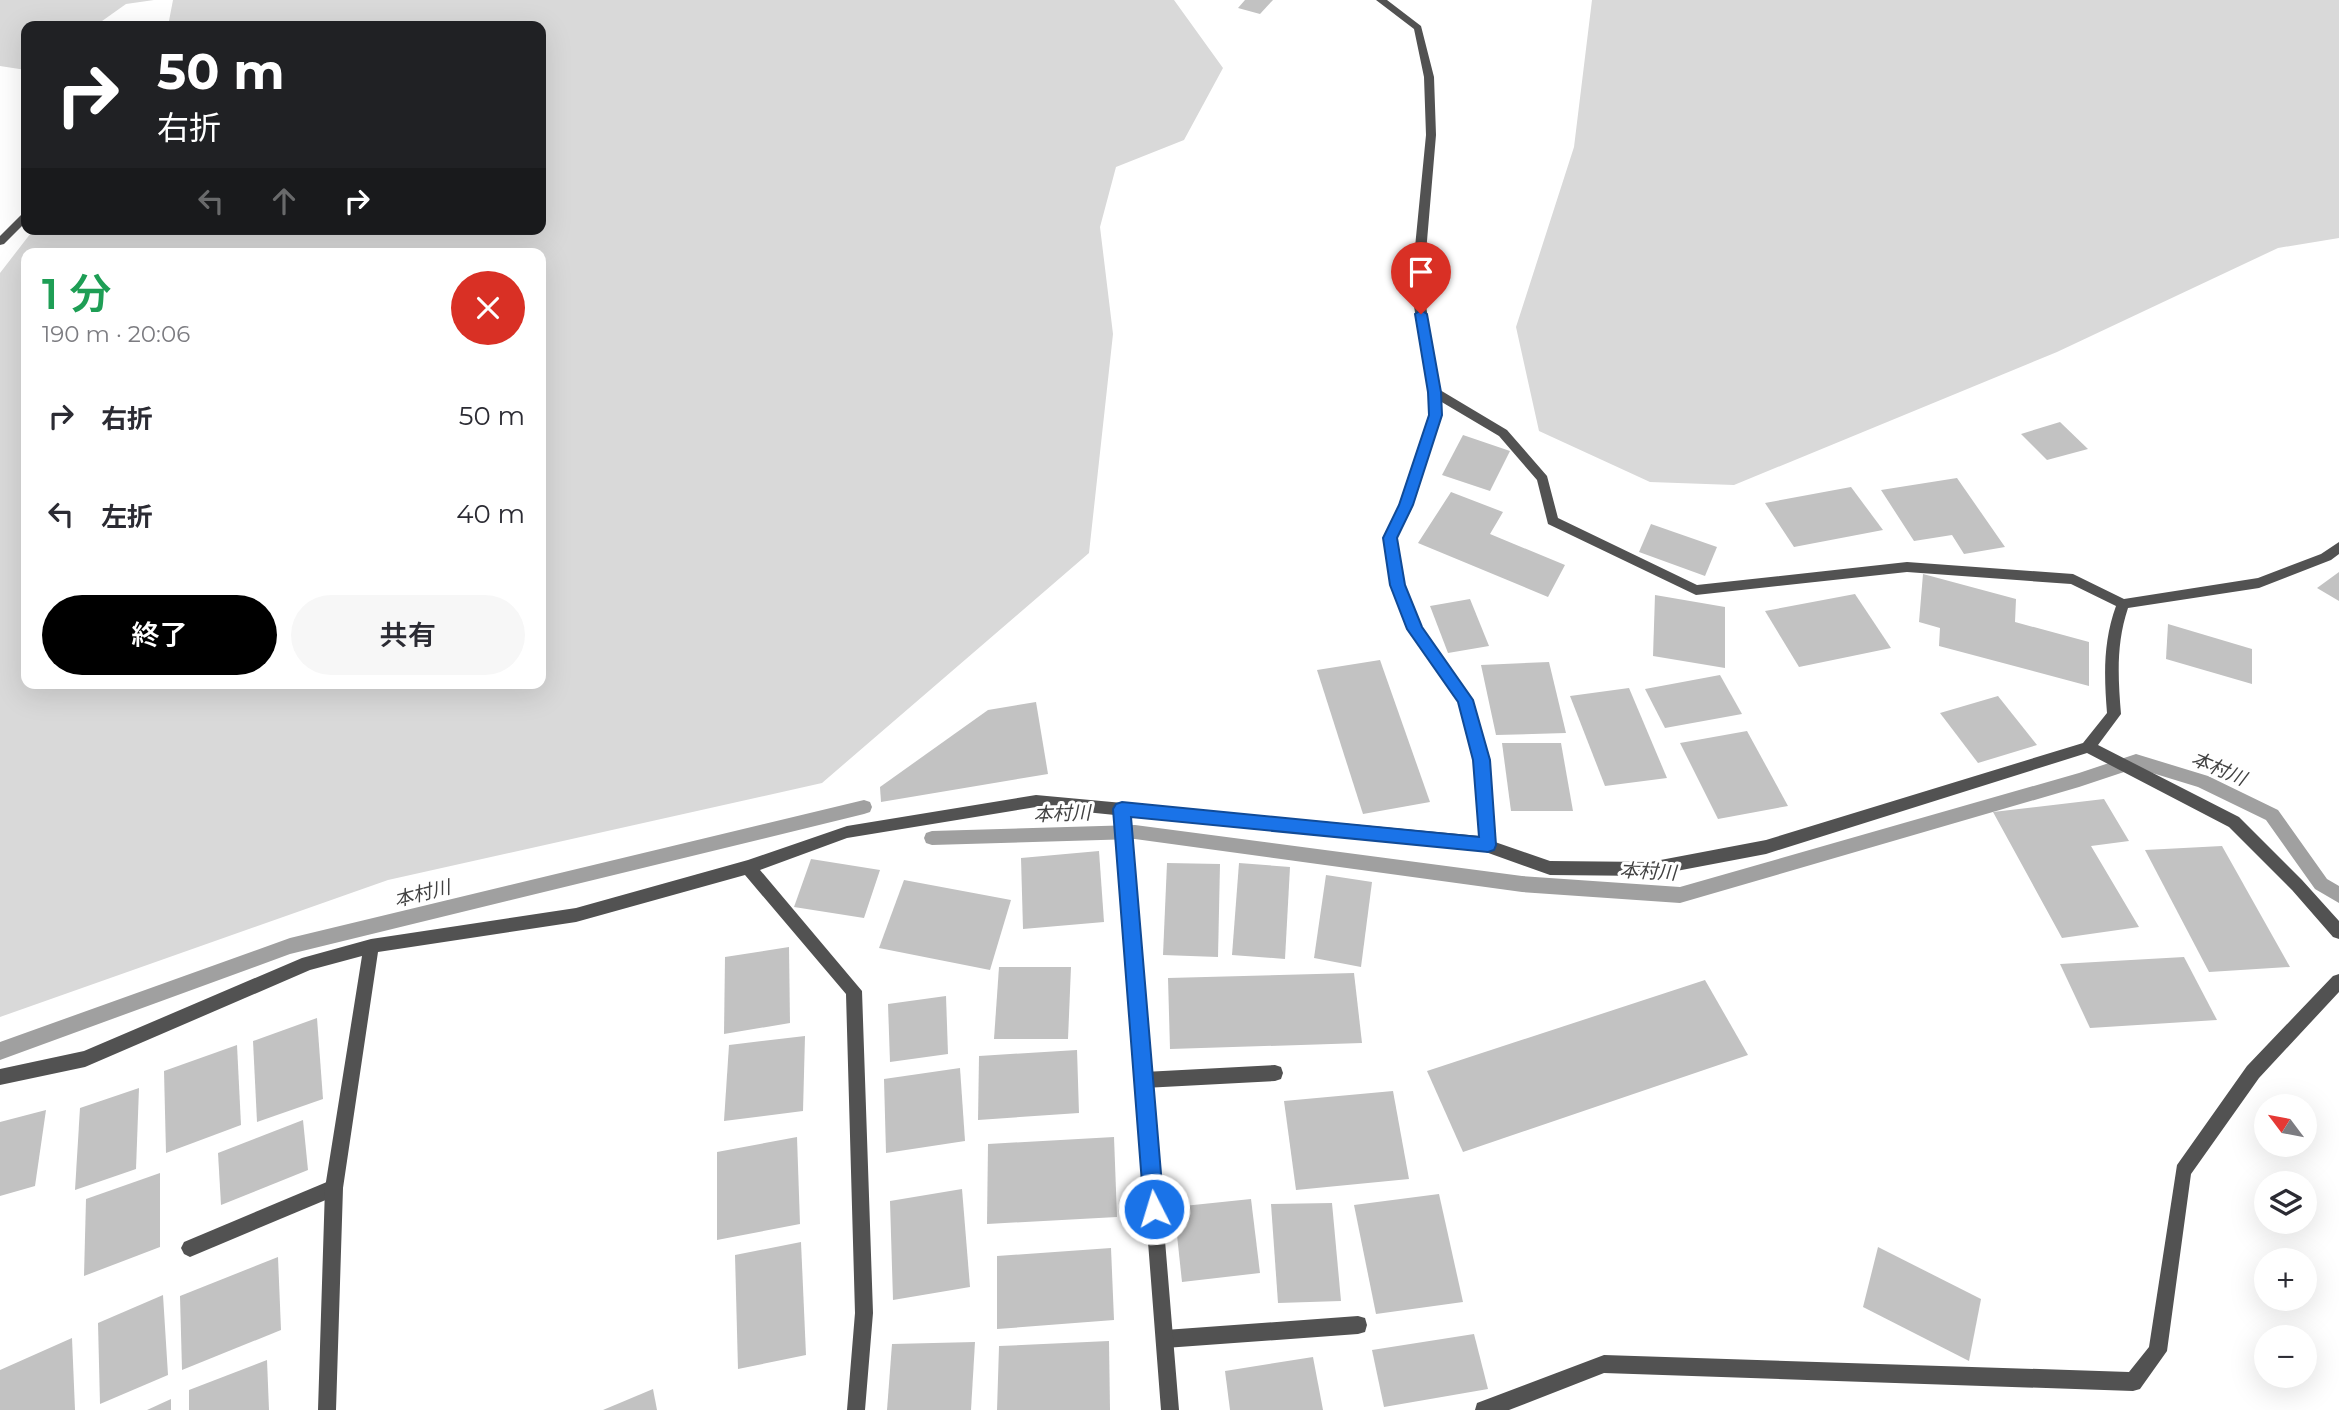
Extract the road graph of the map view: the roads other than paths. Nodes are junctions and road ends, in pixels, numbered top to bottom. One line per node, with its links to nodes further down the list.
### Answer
1 (1381, 0): 4 (street)
2 (21, 221): 3 (street)
3 (0, 242)
4 (1434, 392): 6 (street); 9 (street)
5 (2339, 547): 6 (street)
6 (2123, 604): 7 (street)
7 (2091, 748): 9 (street); 11 (street)
8 (1122, 811): 9 (street); 10 (street); 16 (street)
9 (1488, 845)
10 (748, 867): 12 (street); 22 (street)
11 (2339, 932)
12 (371, 946): 15 (street); 17 (street)
13 (2339, 981): 24 (street)
14 (1275, 1073): 16 (street)
15 (0, 1077)
16 (1144, 1080): 20 (street)
17 (334, 1188): 18 (street); 21 (street)
18 (190, 1248)
19 (1358, 1325): 20 (street)
20 (1165, 1339): 23 (street)
21 (327, 1410)
22 (856, 1410)
23 (1170, 1410)
24 (1484, 1410)

